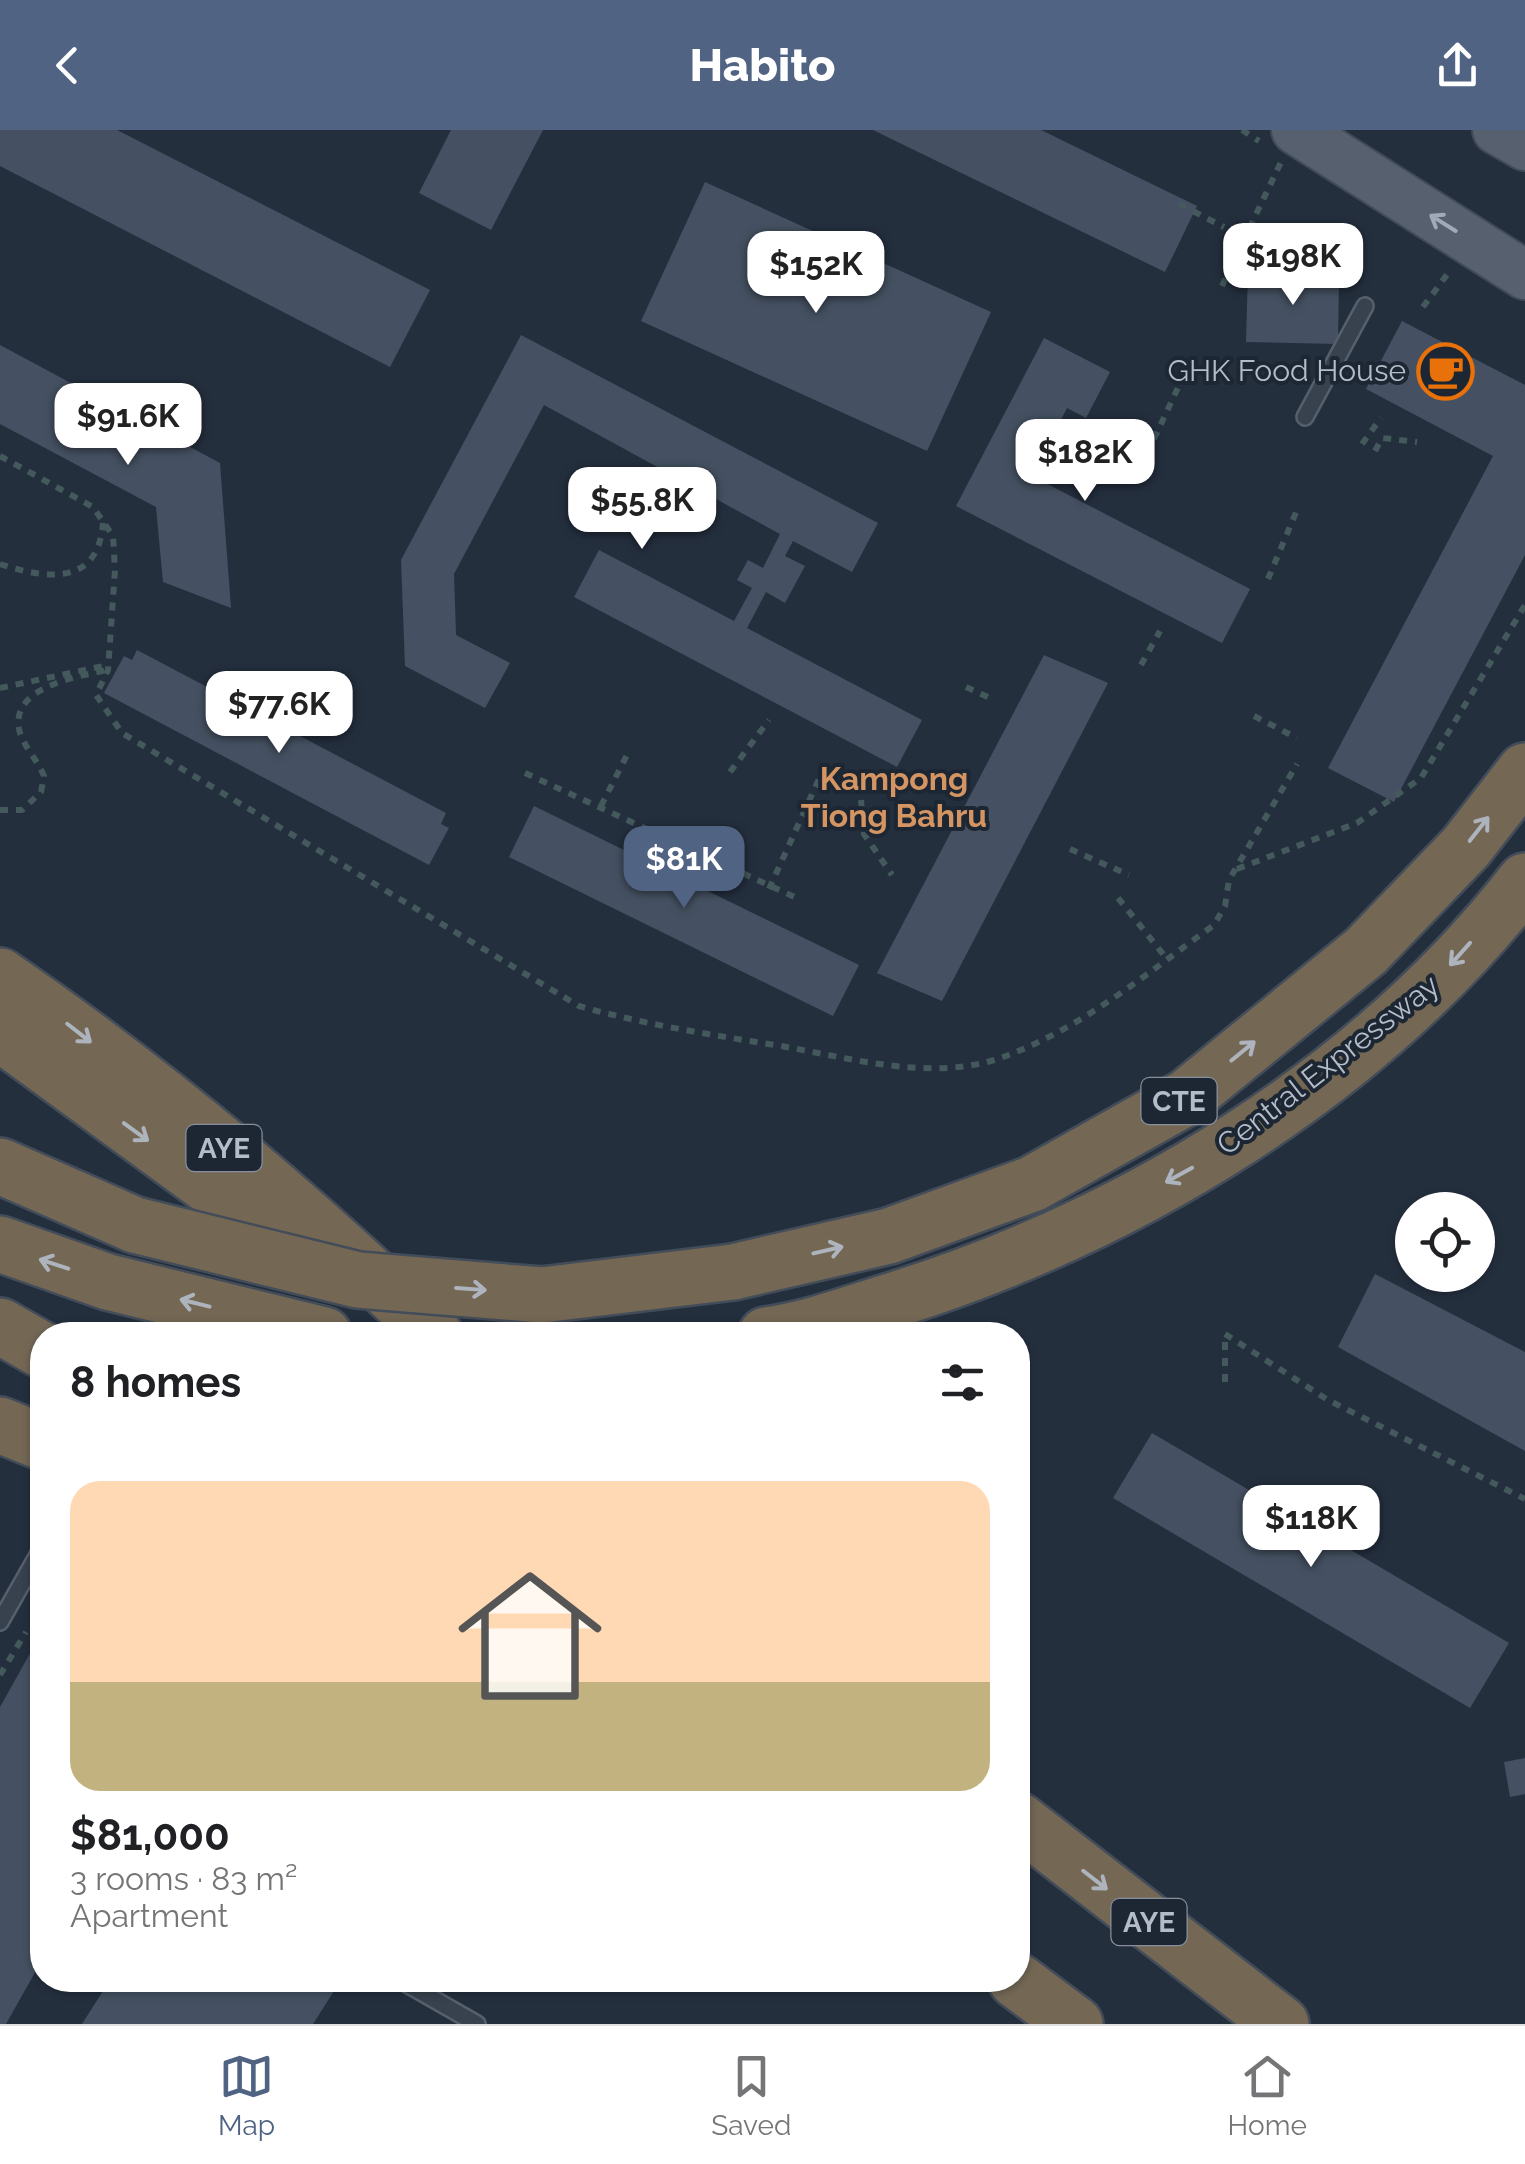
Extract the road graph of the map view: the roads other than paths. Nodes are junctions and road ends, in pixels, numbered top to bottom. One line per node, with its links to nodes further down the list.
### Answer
1 (1496, 130): 3 (main road)
2 (1290, 143): 4 (main road, one-way to 2)
3 (1525, 146)
4 (1525, 275)
5 (1365, 306): 6 (lane)
6 (1305, 417)
7 (1525, 770): 11 (highway, Central Expressway / CTE, one-way to 7, bridge)
8 (1525, 881): 16 (highway, Central Expressway / CTE, one-way to 16)
9 (0, 976): 15 (highway, AYE, one-way to 15)
10 (0, 1033): 14 (highway, AYE, one-way to 14)
11 (0, 1166)
12 (0, 1244): 13 (highway, one-way to 12)
13 (271, 1322)
14 (394, 1322)
15 (422, 1322)
16 (818, 1322)
17 (0, 1326): 18 (highway)
18 (30, 1343)
19 (0, 1424): 20 (highway)
20 (30, 1437)
21 (30, 1569): 22 (lane)
22 (0, 1622)
23 (1030, 1829): 28 (highway, AYE, one-way to 28)
24 (1030, 1990): 27 (highway)
25 (421, 1992): 26 (lane)
26 (477, 2024)
27 (1075, 2024)
28 (1281, 2024)

